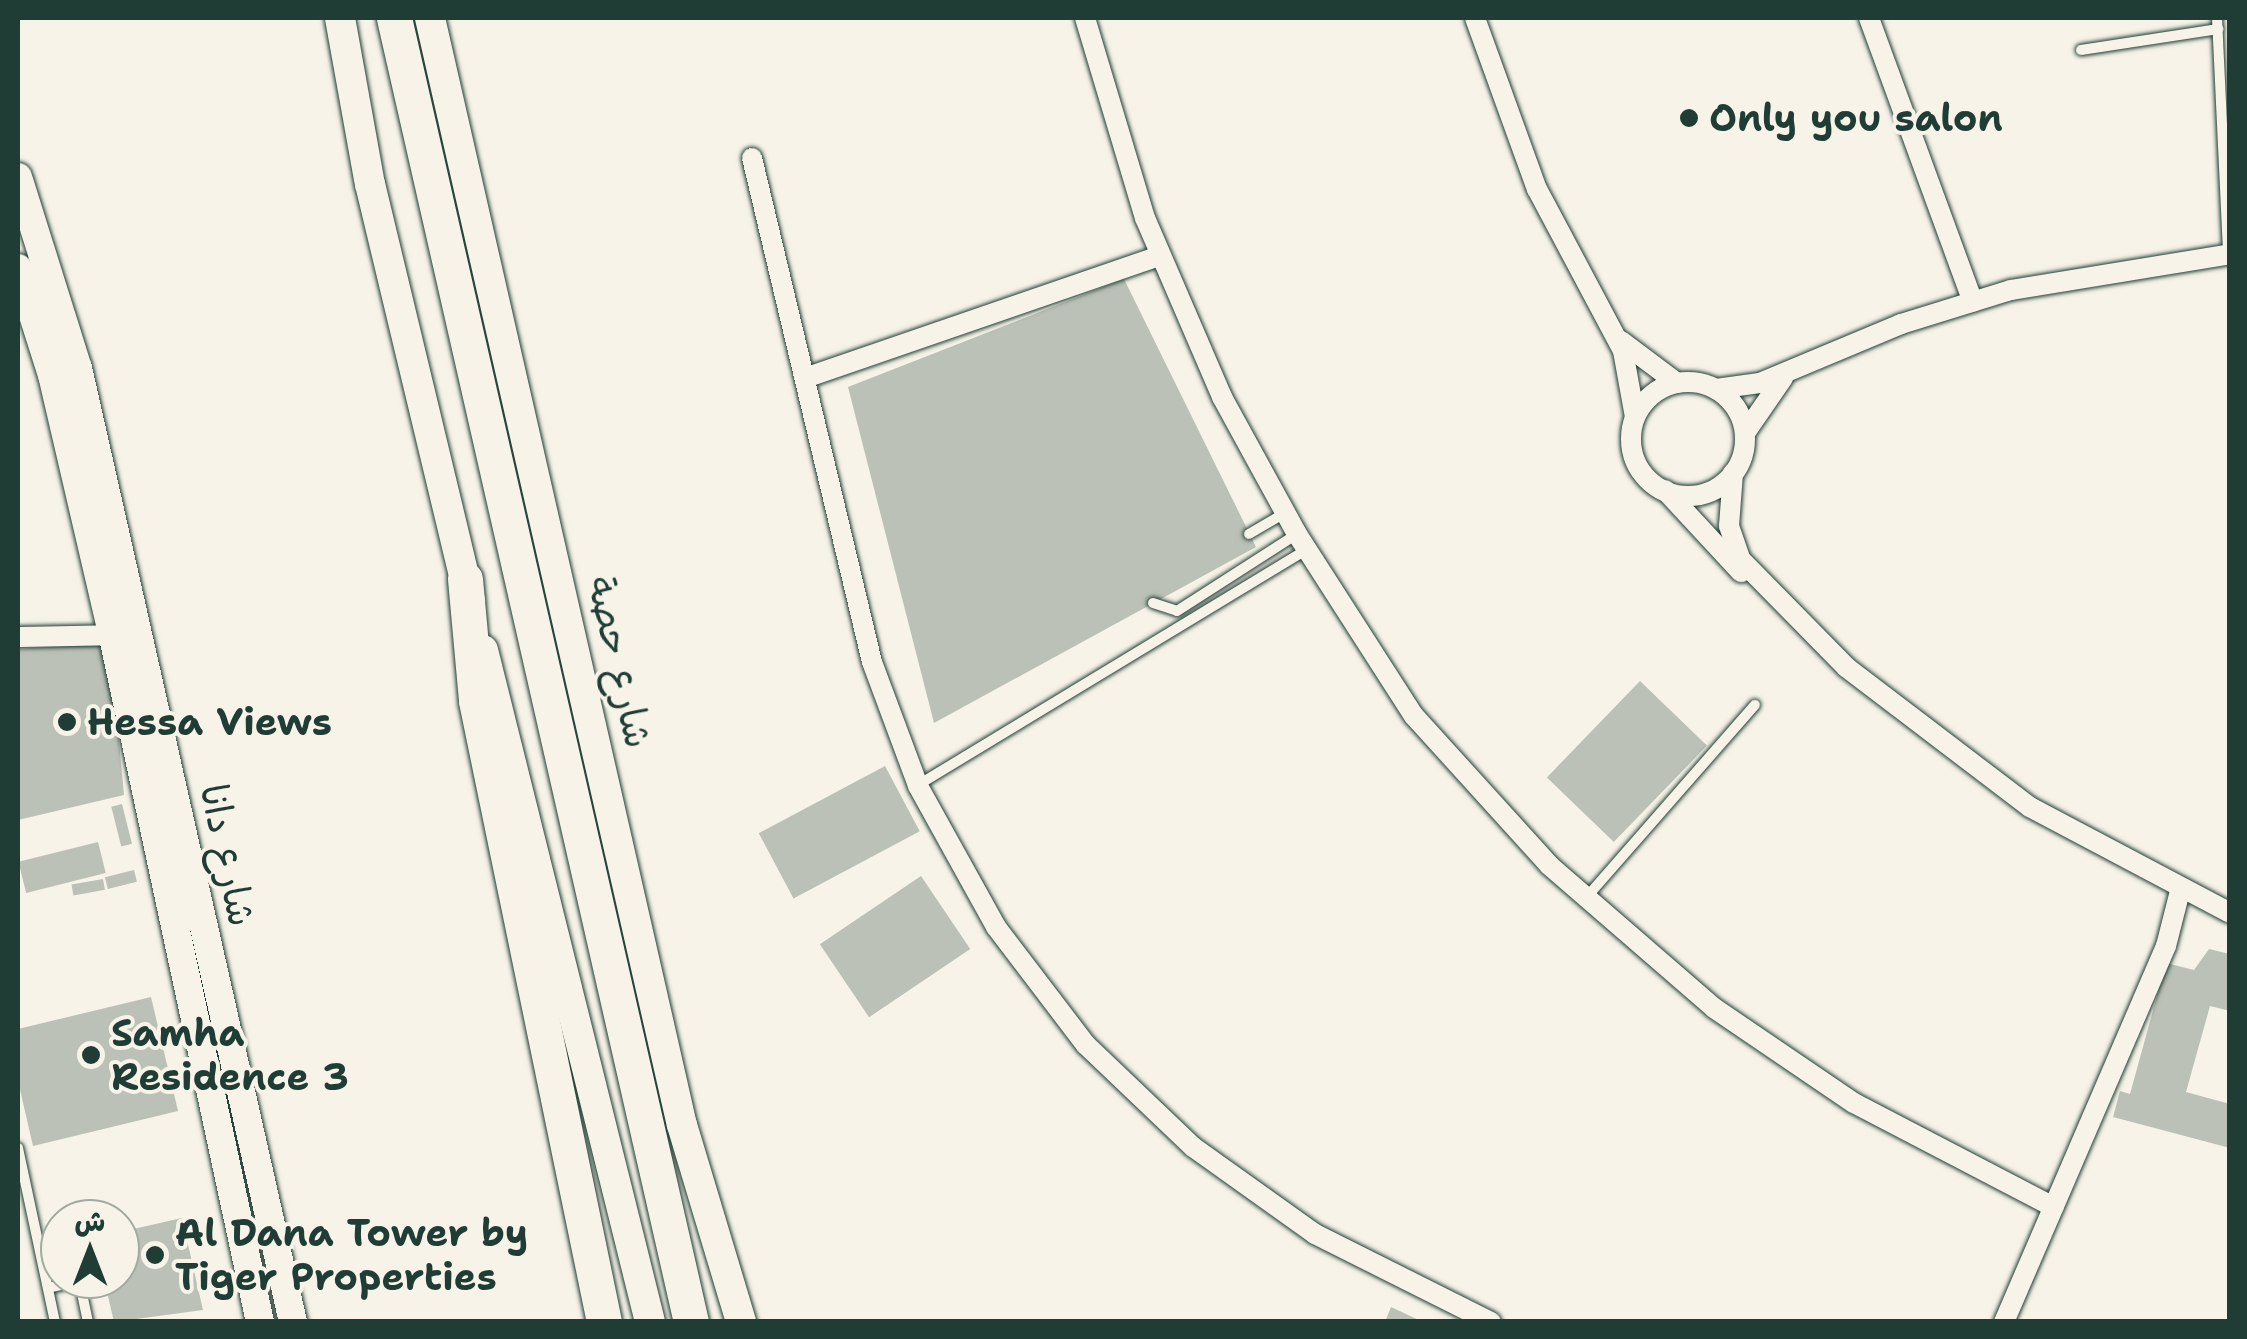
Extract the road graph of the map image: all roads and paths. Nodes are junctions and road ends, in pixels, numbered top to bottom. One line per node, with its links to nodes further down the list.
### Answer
1 (340, 18): 29 (main road)
2 (394, 18): 46 (highway)
3 (1084, 18): 12 (street)
4 (1475, 18): 15 (street)
5 (1869, 18): 14 (street)
6 (2218, 23): 8 (lane); 11 (lane)
7 (436, 25): 47 (main road, شارع حصة)
8 (2081, 50)
9 (752, 158): 17 (street)
10 (18, 176): 32 (street, شارع دانا)
11 (2228, 254): 14 (street)
12 (1160, 256): 17 (street); 24 (street)
13 (18, 268): 32 (street, شارع دانا)
14 (1973, 302): 16 (street)
15 (1616, 336): 18 (street); 20 (street)
16 (1800, 365): 19 (street); 21 (street)
17 (804, 378): 35 (street)
18 (1677, 383): 19 (street); 20 (street)
19 (1716, 389): 21 (street)
20 (1636, 417): 23 (street)
21 (1745, 433): 22 (street)
22 (1733, 473): 23 (street); 30 (street)
23 (1665, 490): 30 (street)
24 (1285, 513): 25 (lane); 26 (street)
25 (1250, 534)
26 (1302, 542): 28 (lane); 35 (lane); 37 (street)
27 (1241, 555): 28 (lane)
28 (1254, 561): 31 (lane)
29 (465, 579): 44 (highway); 45 (main road)
30 (1762, 588): 36 (street)
31 (1153, 603)
32 (127, 635): 33 (street); 42 (street, شارع دانا); 43 (street, شارع دانا)
33 (18, 637)
34 (1755, 705): 37 (lane)
35 (918, 786): 48 (street)
36 (2187, 894): 38 (street); 40 (street)
37 (1585, 899): 40 (street)
38 (2230, 914)
39 (18, 1148): 41 (lane)
40 (2054, 1207): 49 (street)
41 (40, 1251)
42 (260, 1322)
43 (293, 1322)
44 (604, 1322)
45 (650, 1322)
46 (690, 1322)
47 (741, 1322)
48 (1492, 1322)
49 (2004, 1322)

